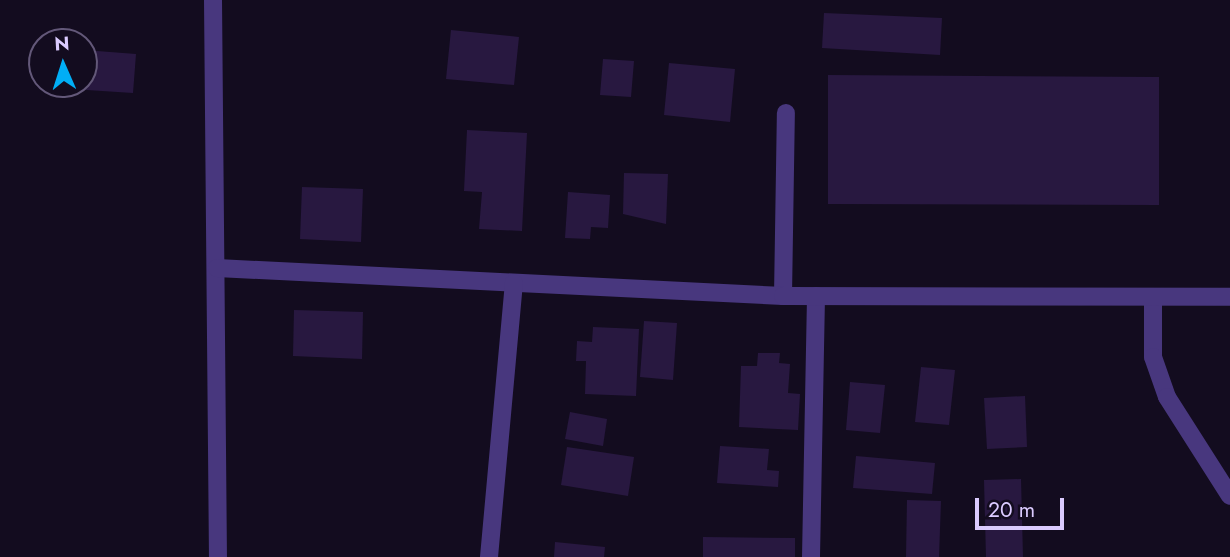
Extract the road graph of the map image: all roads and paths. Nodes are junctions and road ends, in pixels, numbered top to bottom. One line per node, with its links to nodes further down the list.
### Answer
1 (213, 0): 3 (street)
2 (786, 113): 5 (street)
3 (216, 268): 4 (street); 10 (street)
4 (514, 283): 5 (street); 11 (street)
5 (783, 296): 6 (street)
6 (816, 296): 7 (street); 12 (street)
7 (1153, 297): 8 (street); 9 (street)
8 (1230, 297)
9 (1230, 496)
10 (218, 557)
11 (489, 557)
12 (811, 557)

